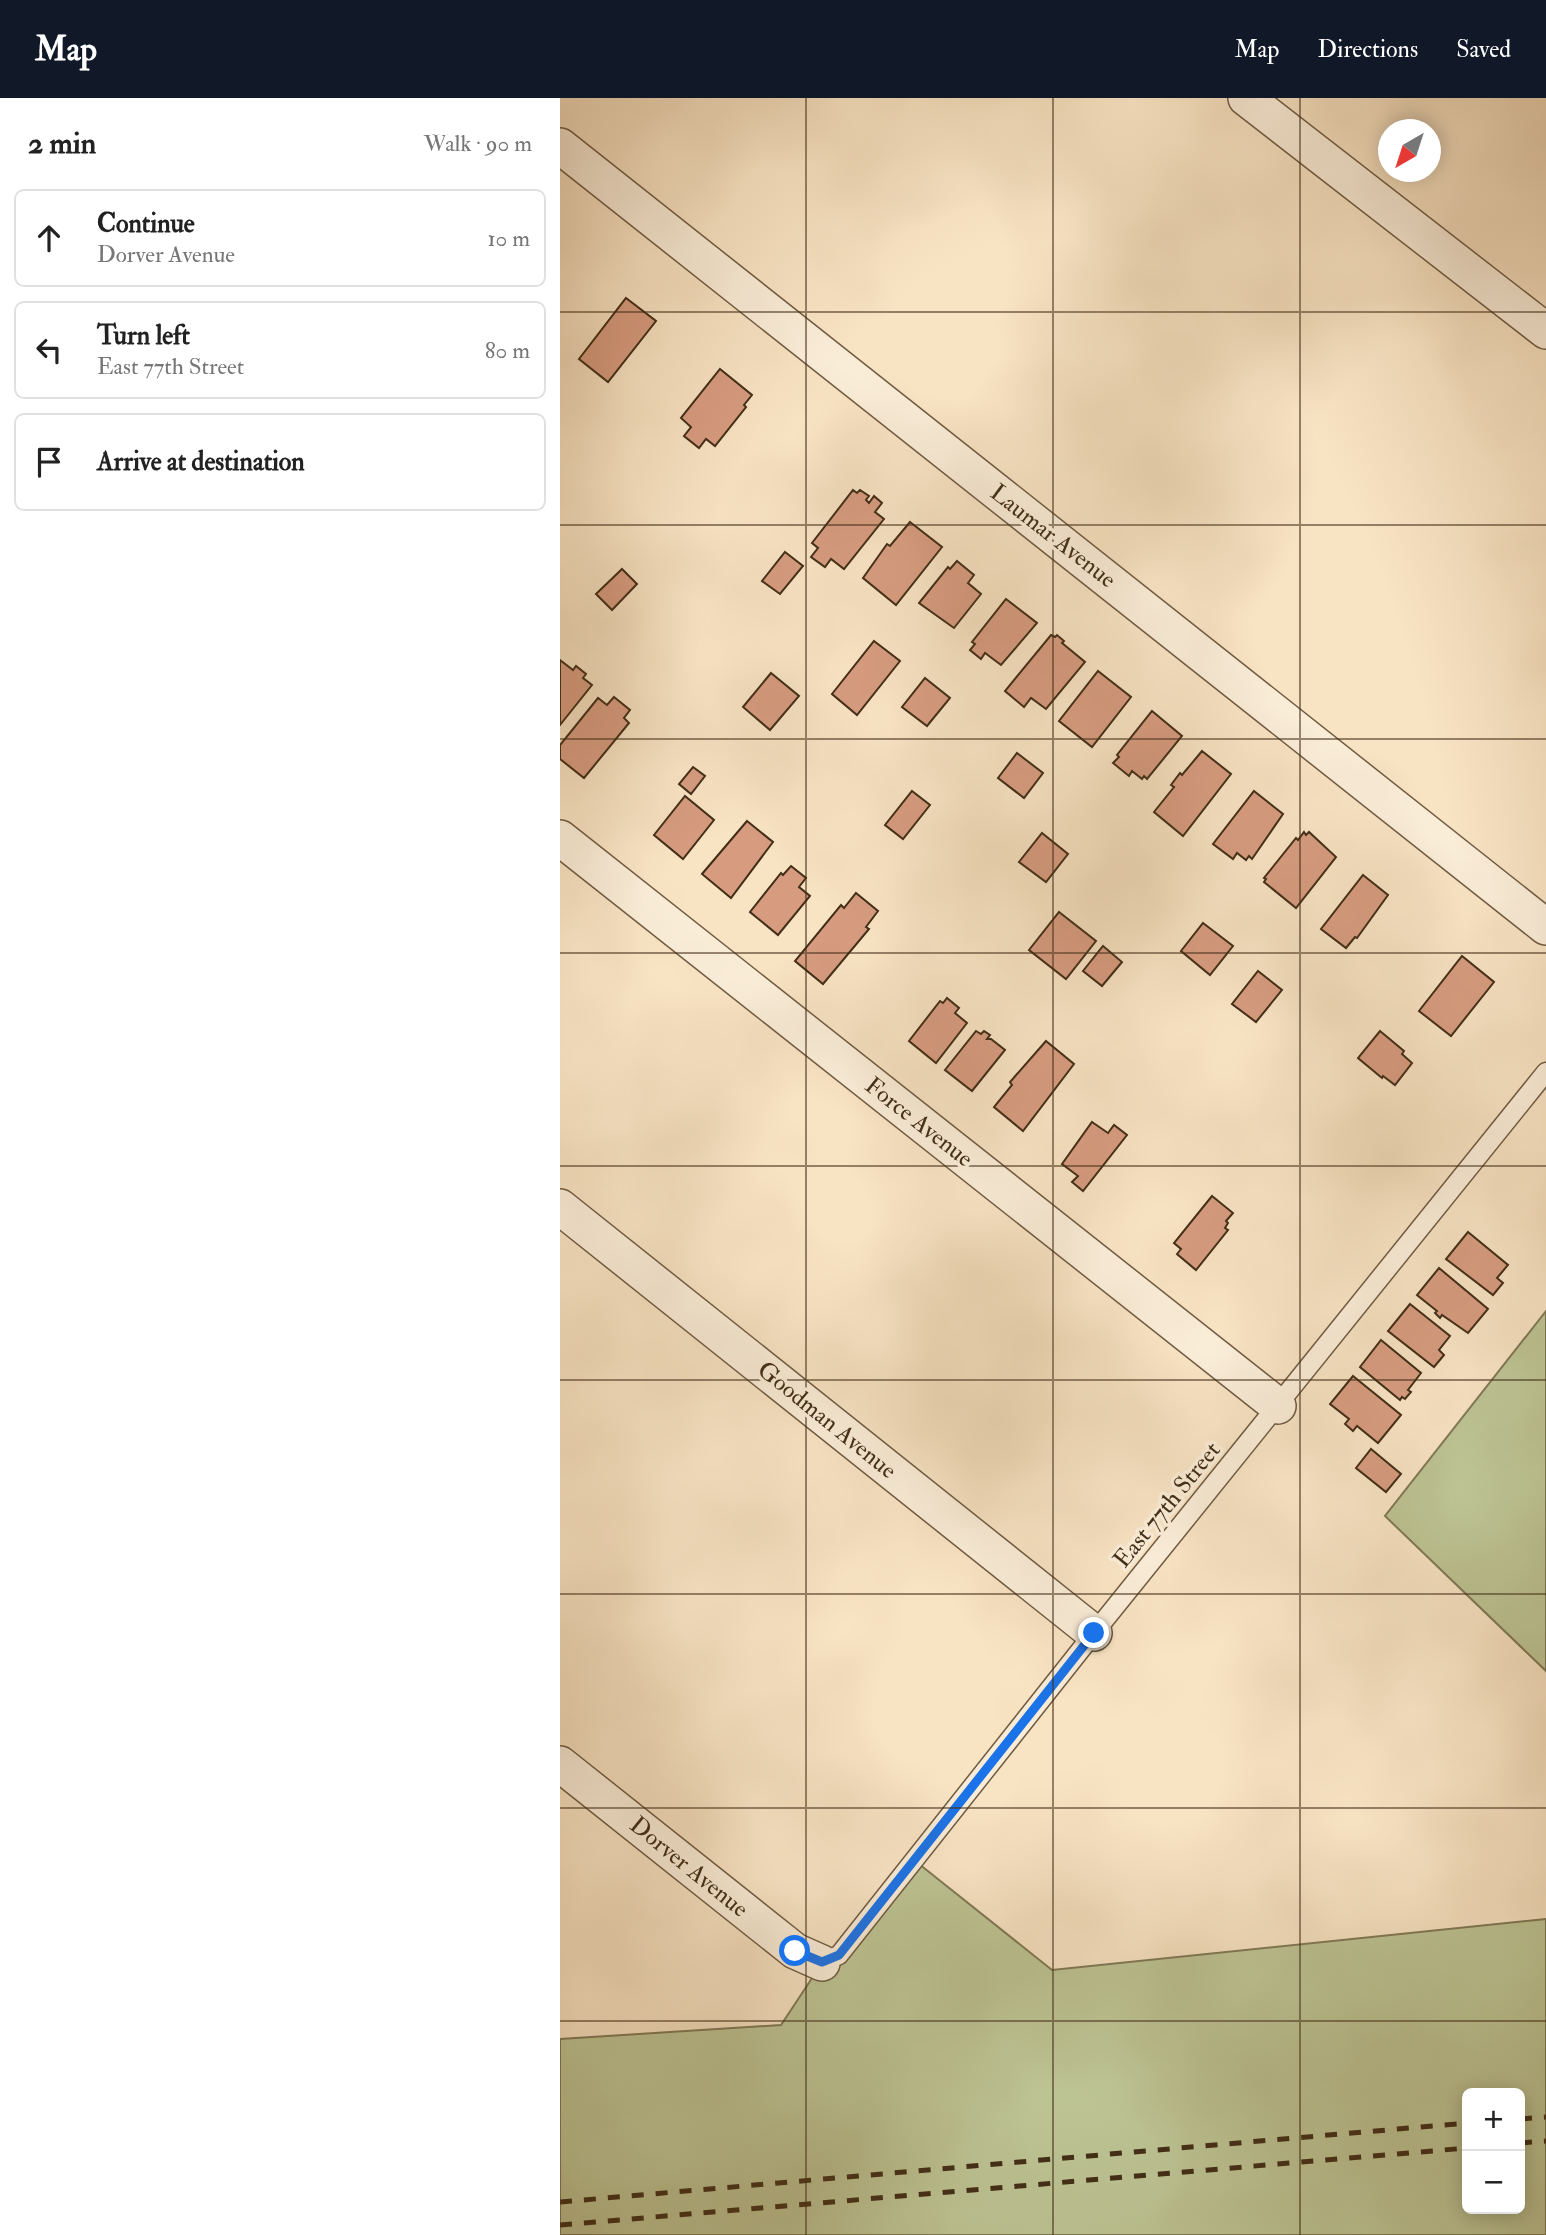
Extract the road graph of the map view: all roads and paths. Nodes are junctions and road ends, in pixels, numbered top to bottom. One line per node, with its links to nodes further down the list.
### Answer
1 (1246, 98): 3 (street)
2 (560, 146): 5 (street, Laumar Avenue)
3 (1546, 331)
4 (560, 838): 8 (street, Force Avenue)
5 (1546, 927)
6 (1546, 1072): 8 (lane, East 77th Street)
7 (560, 1207): 9 (street, Goodman Avenue)
8 (1278, 1406): 9 (lane, East 77th Street)
9 (1094, 1633): 11 (lane, East 77th Street)
10 (560, 1764): 11 (street, Dorver Avenue)
11 (822, 1962)

